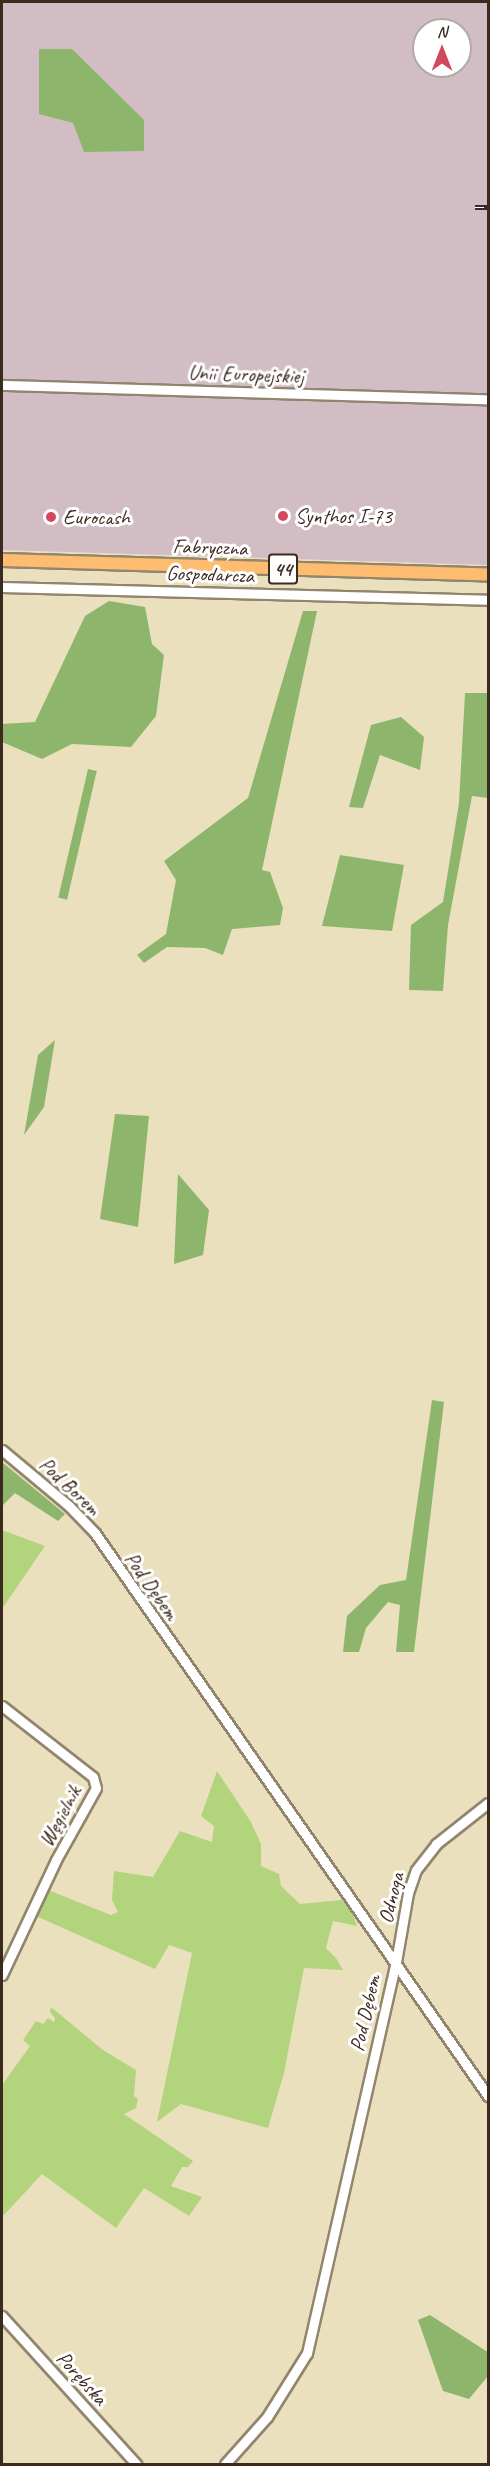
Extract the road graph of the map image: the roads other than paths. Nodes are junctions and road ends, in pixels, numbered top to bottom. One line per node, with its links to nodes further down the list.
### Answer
1 (2, 385): 2 (street, Unii Europejskiej)
2 (489, 399)
3 (2, 560): 4 (main road, Fabryczna / 44)
4 (489, 574)
5 (2, 586): 6 (street, Gospodarcza)
6 (489, 600)
7 (2, 1450): 8 (street, Pod Borem)
8 (108, 1555): 11 (street, Pod Dębem)
9 (2, 1706): 12 (street, Węgielnik)
10 (489, 1803): 11 (street, Odnoga)
11 (396, 1962): 13 (street); 16 (street, Pod Dębem)
12 (2, 1975)
13 (489, 2096)
14 (2, 2316): 15 (street, Porębska)
15 (136, 2464)
16 (225, 2464)

